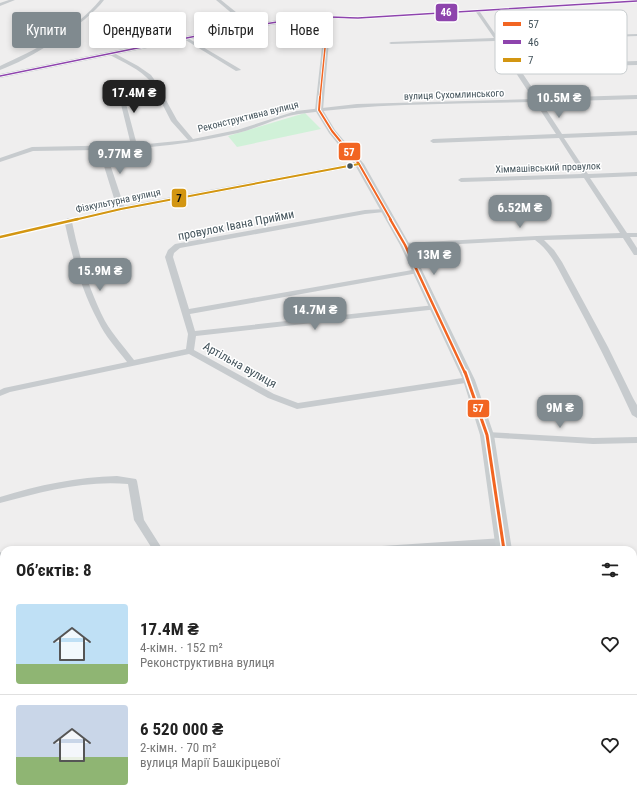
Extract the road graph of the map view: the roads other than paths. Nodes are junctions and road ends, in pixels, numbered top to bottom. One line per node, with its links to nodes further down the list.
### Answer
1 (13, 0): 5 (street)
2 (102, 0): 23 (street)
3 (218, 0): 8 (street)
4 (637, 2): 6 (street)
5 (0, 5)
6 (510, 10)
7 (495, 11): 9 (street)
8 (233, 12)
9 (478, 12): 10 (street); 14 (street)
10 (333, 18)
11 (627, 35): 12 (street)
12 (637, 35)
13 (194, 36): 15 (street)
14 (495, 37)
15 (186, 38): 24 (street)
16 (495, 40): 17 (street)
17 (391, 43)
18 (138, 48): 20 (street)
19 (325, 48): 30 (street)
20 (110, 54): 26 (street); 33 (street)
21 (627, 63): 22 (street)
22 (637, 63)
23 (0, 68)
24 (238, 70)
25 (521, 74): 29 (street)
26 (0, 76)
27 (118, 85): 36 (street)
28 (637, 97): 29 (street, вулиця Сухомлинського)
29 (538, 100): 30 (street, вулиця Сухомлинського); 32 (street)
30 (319, 110): 33 (street, Реконструктивна вулиця); 38 (street)
31 (637, 133): 32 (street)
32 (559, 135): 34 (street); 40 (street)
33 (192, 141): 36 (street, Реконструктивна вулиця)
34 (433, 141)
35 (102, 148): 36 (street, Реконструктивна вулиця); 37 (street, Реконструктивна вулиця); 42 (street)
36 (134, 148)
37 (0, 160)
38 (359, 164): 42 (street, Фізкультурна вулиця); 43 (street)
39 (637, 174): 40 (street, Хіммашівський провулок)
40 (587, 176): 41 (street, Хіммашівський провулок); 46 (street)
41 (461, 180)
42 (121, 208): 44 (street, Фізкультурна вулиця)
43 (384, 210): 49 (street); 53 (street, провулок Івана Прийми)
44 (68, 220): 47 (street, Фізкультурна вулиця); 56 (street)
45 (637, 235): 46 (street)
46 (626, 236): 48 (street); 50 (street)
47 (0, 237)
48 (537, 238): 49 (street); 59 (street)
49 (405, 245): 51 (street)
50 (637, 253)
51 (418, 271): 52 (street); 53 (street)
52 (435, 307): 54 (street); 57 (street)
53 (186, 312): 54 (street, провулок Івана Прийми)
54 (192, 334): 55 (street, провулок Івана Прийми)
55 (190, 351): 56 (street, Артільна вулиця); 57 (street, Артільна вулиця)
56 (132, 363): 58 (street, Артільна вулиця)
57 (469, 380): 60 (street)
58 (2, 391)
59 (637, 415)
60 (487, 435): 61 (street); 64 (street)
61 (635, 441)
62 (0, 500): 63 (street)
63 (156, 546)
64 (503, 546)

